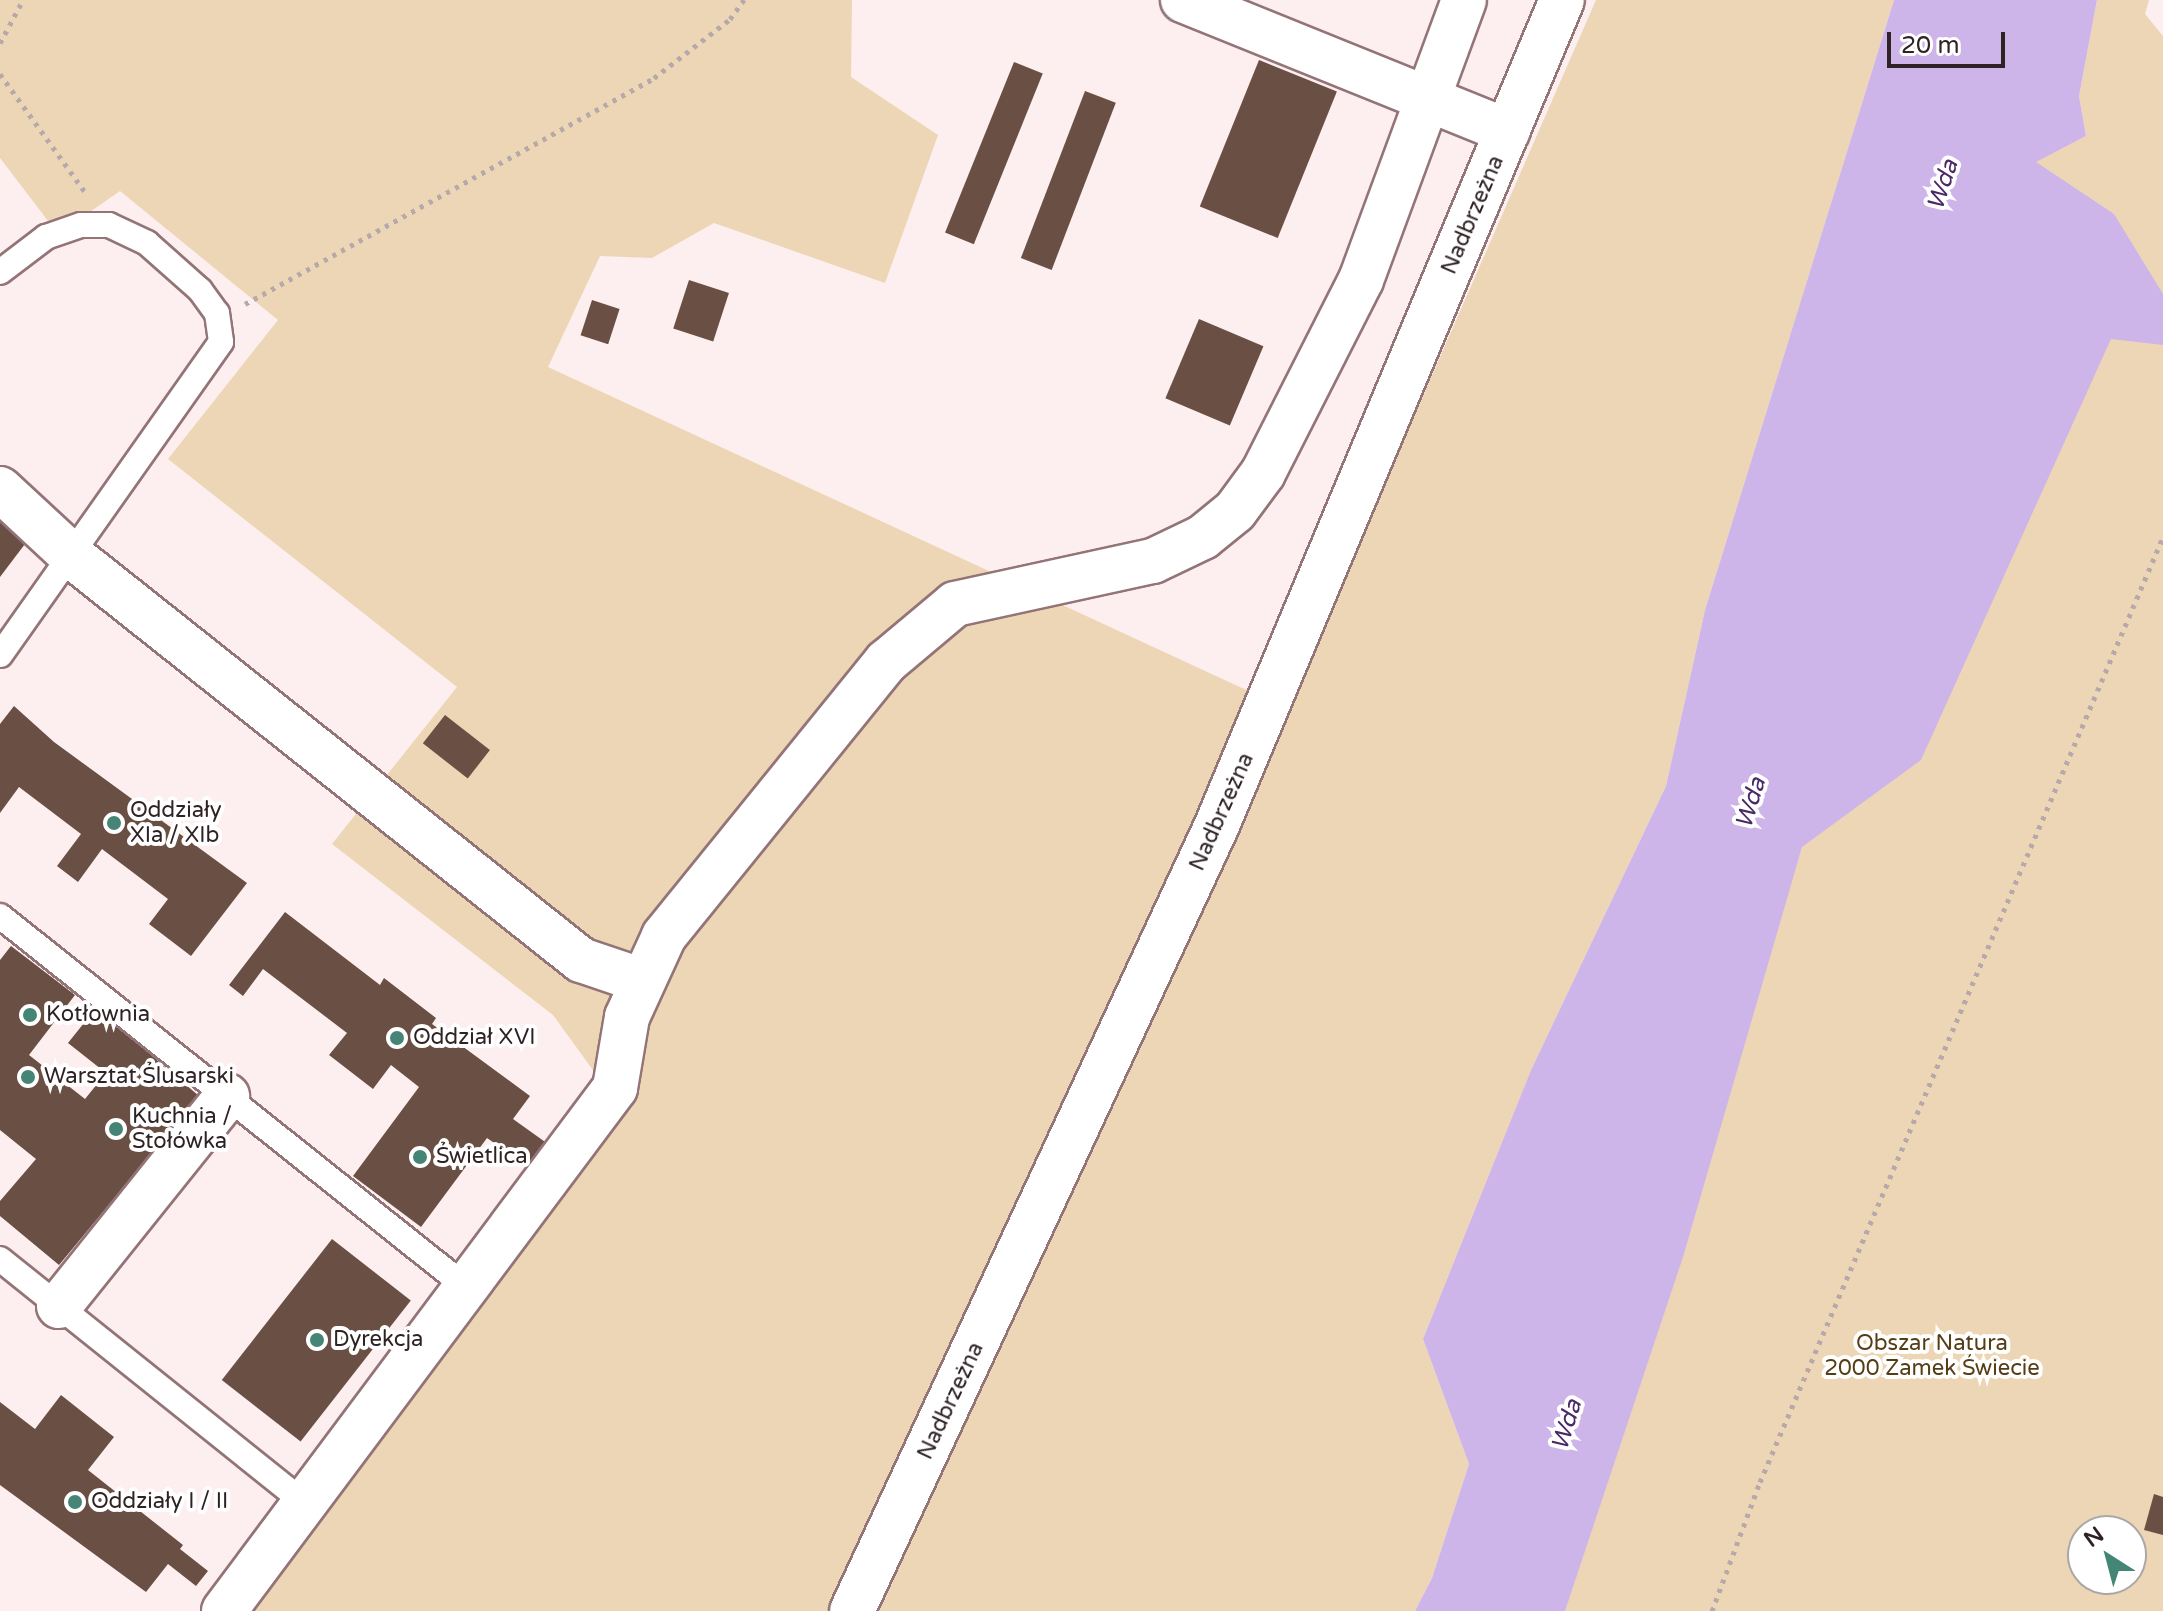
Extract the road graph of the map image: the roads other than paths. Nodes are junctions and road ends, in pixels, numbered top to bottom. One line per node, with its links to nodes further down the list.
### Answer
1 (1183, 0): 4 (street)
2 (1464, 0): 4 (street)
3 (1562, 0): 5 (street, Nadbrzeżna)
4 (1427, 101): 5 (street); 11 (street)
5 (1508, 131): 18 (street, Nadbrzeżna)
6 (0, 272): 8 (lane)
7 (0, 489): 8 (street)
8 (72, 556): 9 (lane); 11 (street)
9 (0, 655)
10 (0, 916): 12 (lane)
11 (640, 980): 14 (street)
12 (227, 1096): 14 (lane); 15 (street)
13 (0, 1259): 15 (lane)
14 (466, 1287): 16 (street)
15 (59, 1306): 16 (lane)
16 (305, 1503): 17 (street)
17 (224, 1611)
18 (852, 1611)

